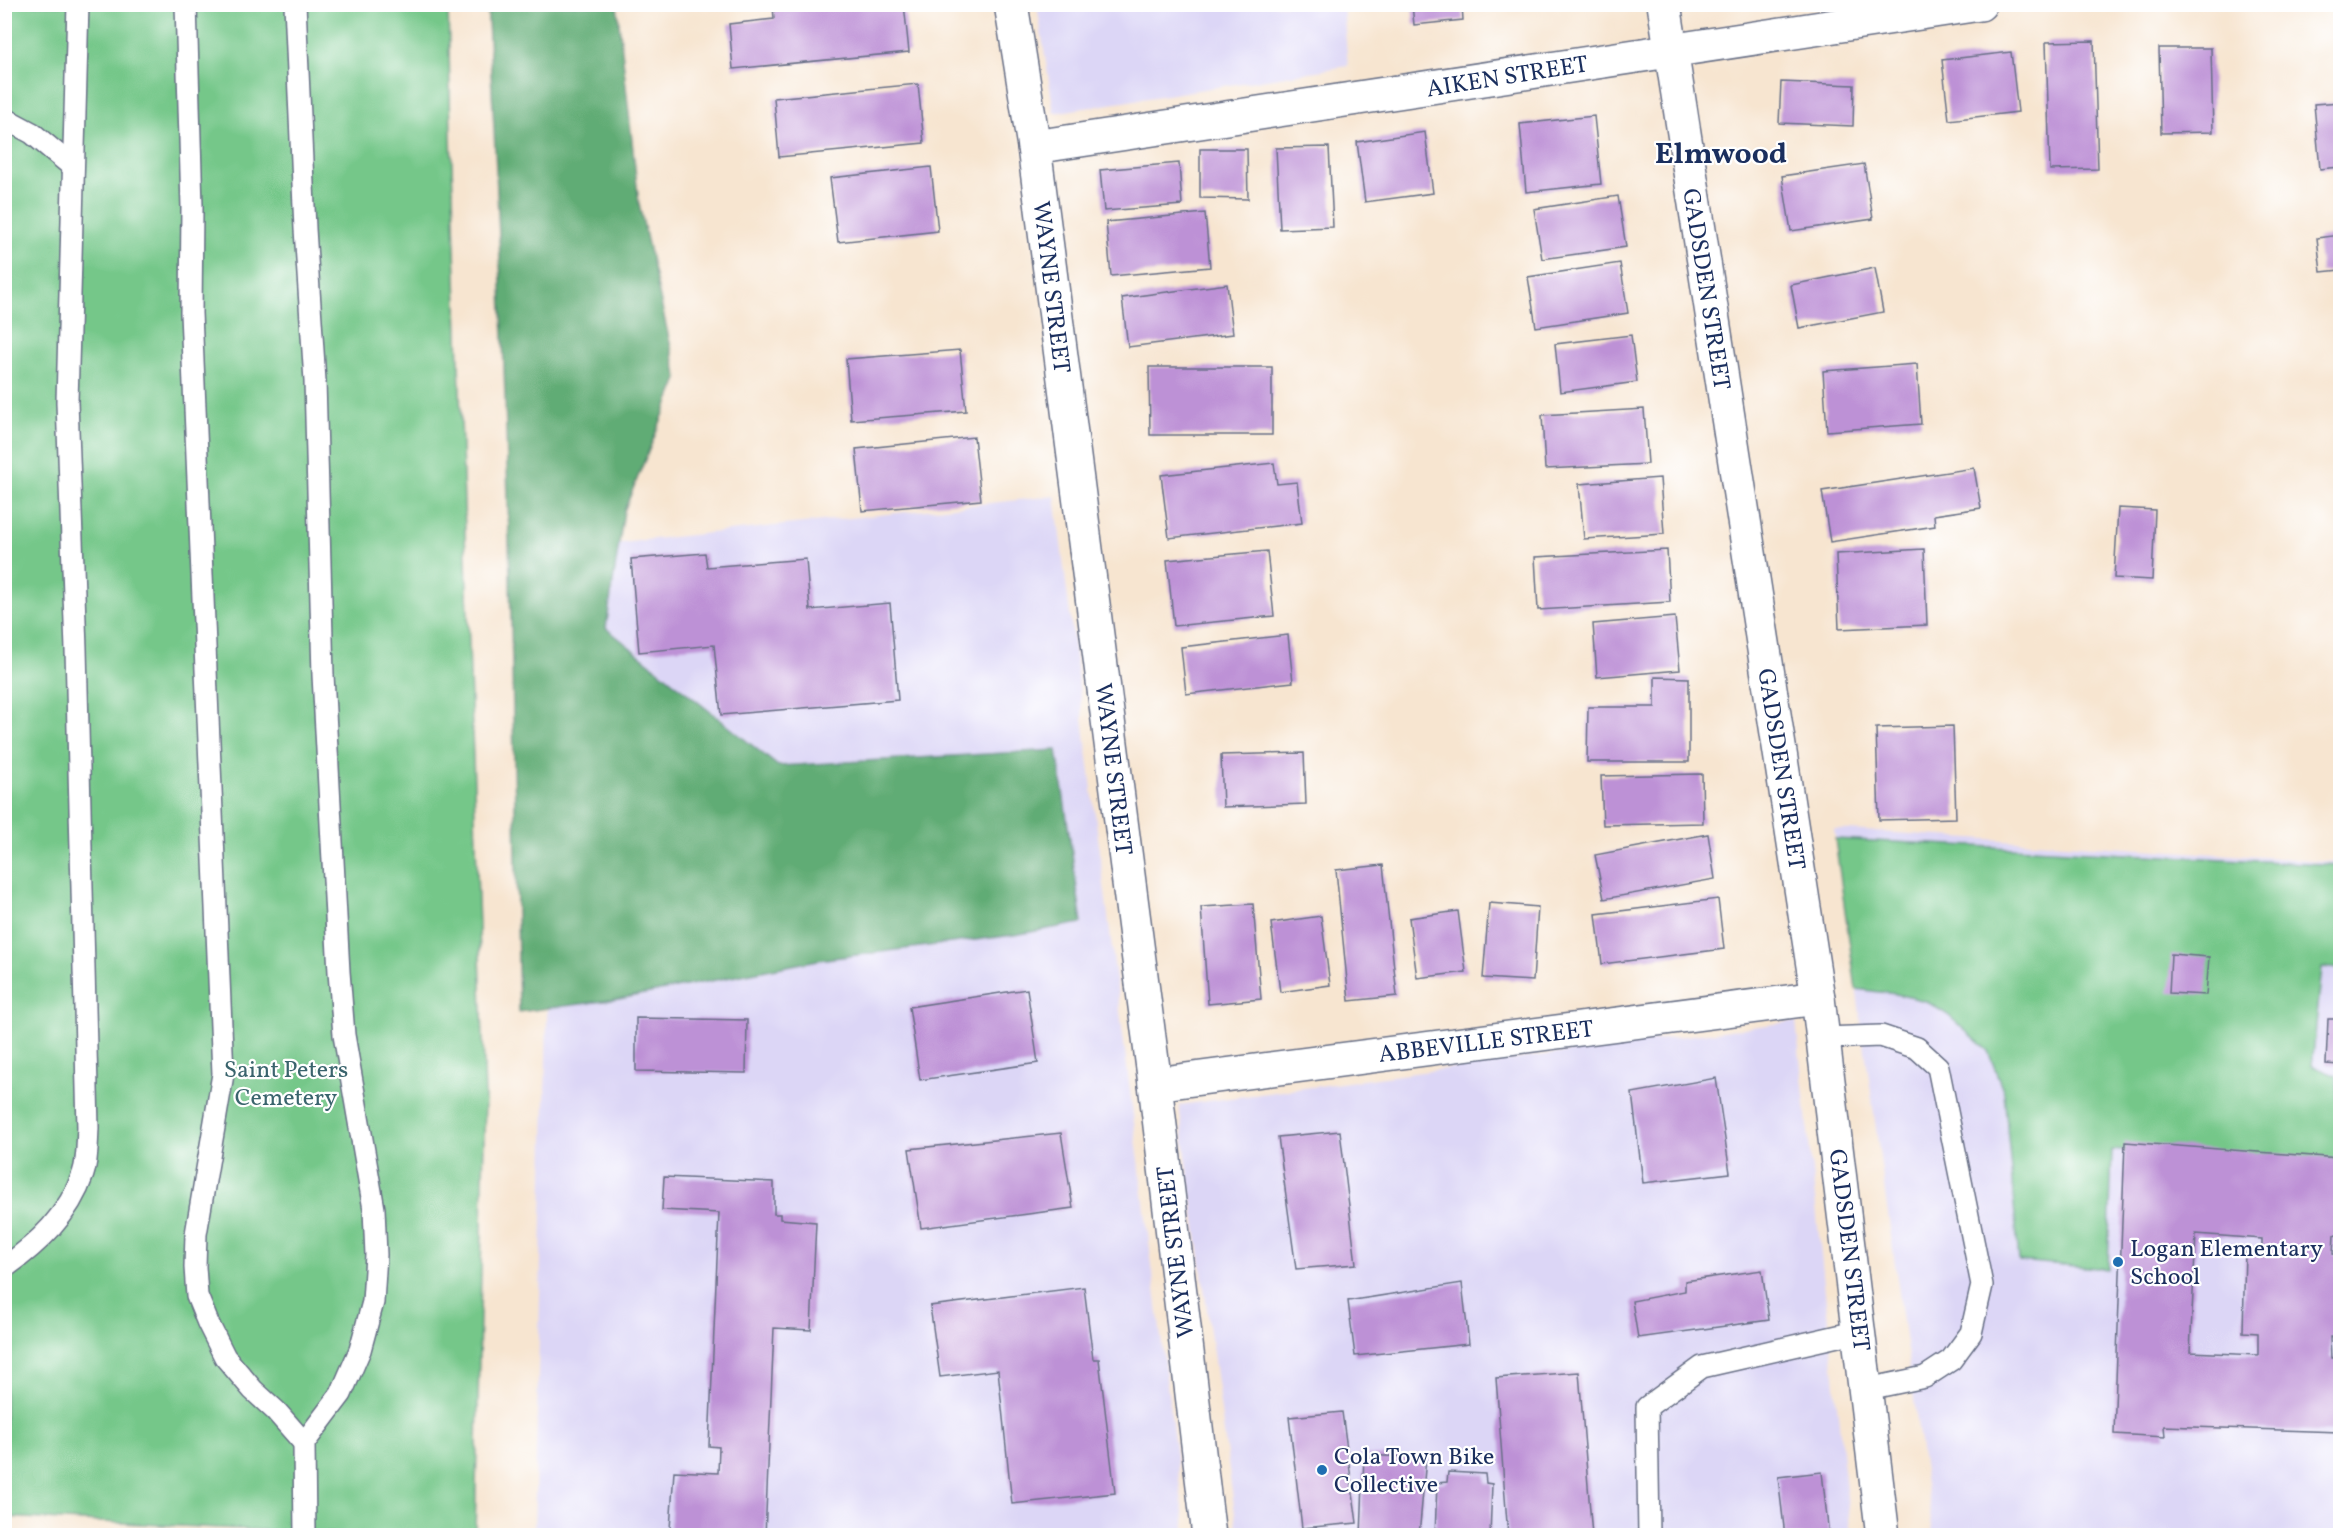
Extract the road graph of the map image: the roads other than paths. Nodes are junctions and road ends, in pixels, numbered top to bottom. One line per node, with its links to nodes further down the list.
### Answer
1 (78, 4): 10 (lane)
2 (186, 4): 17 (lane)
3 (295, 4): 17 (lane)
4 (1011, 4): 9 (street, WAYNE STREET)
5 (1664, 4): 7 (street, GADSDEN STREET)
6 (1980, 4): 7 (street, AIKEN STREET)
7 (1671, 51): 9 (street, AIKEN STREET); 11 (street, GADSDEN STREET)
8 (4, 118): 10 (lane)
9 (1034, 147): 13 (street, WAYNE STREET)
10 (73, 167): 14 (lane)
11 (1818, 998): 12 (street, GADSDEN STREET); 13 (street, ABBEVILLE STREET)
12 (1823, 1038): 15 (street, GADSDEN STREET); 16 (lane)
13 (1155, 1084): 19 (street, WAYNE STREET)
14 (4, 1268)
15 (1860, 1331): 16 (street, GADSDEN STREET); 20 (lane)
16 (1867, 1389): 21 (street, GADSDEN STREET)
17 (304, 1443): 18 (lane)
18 (305, 1536)
19 (1209, 1536)
20 (1649, 1536)
21 (1883, 1536)

